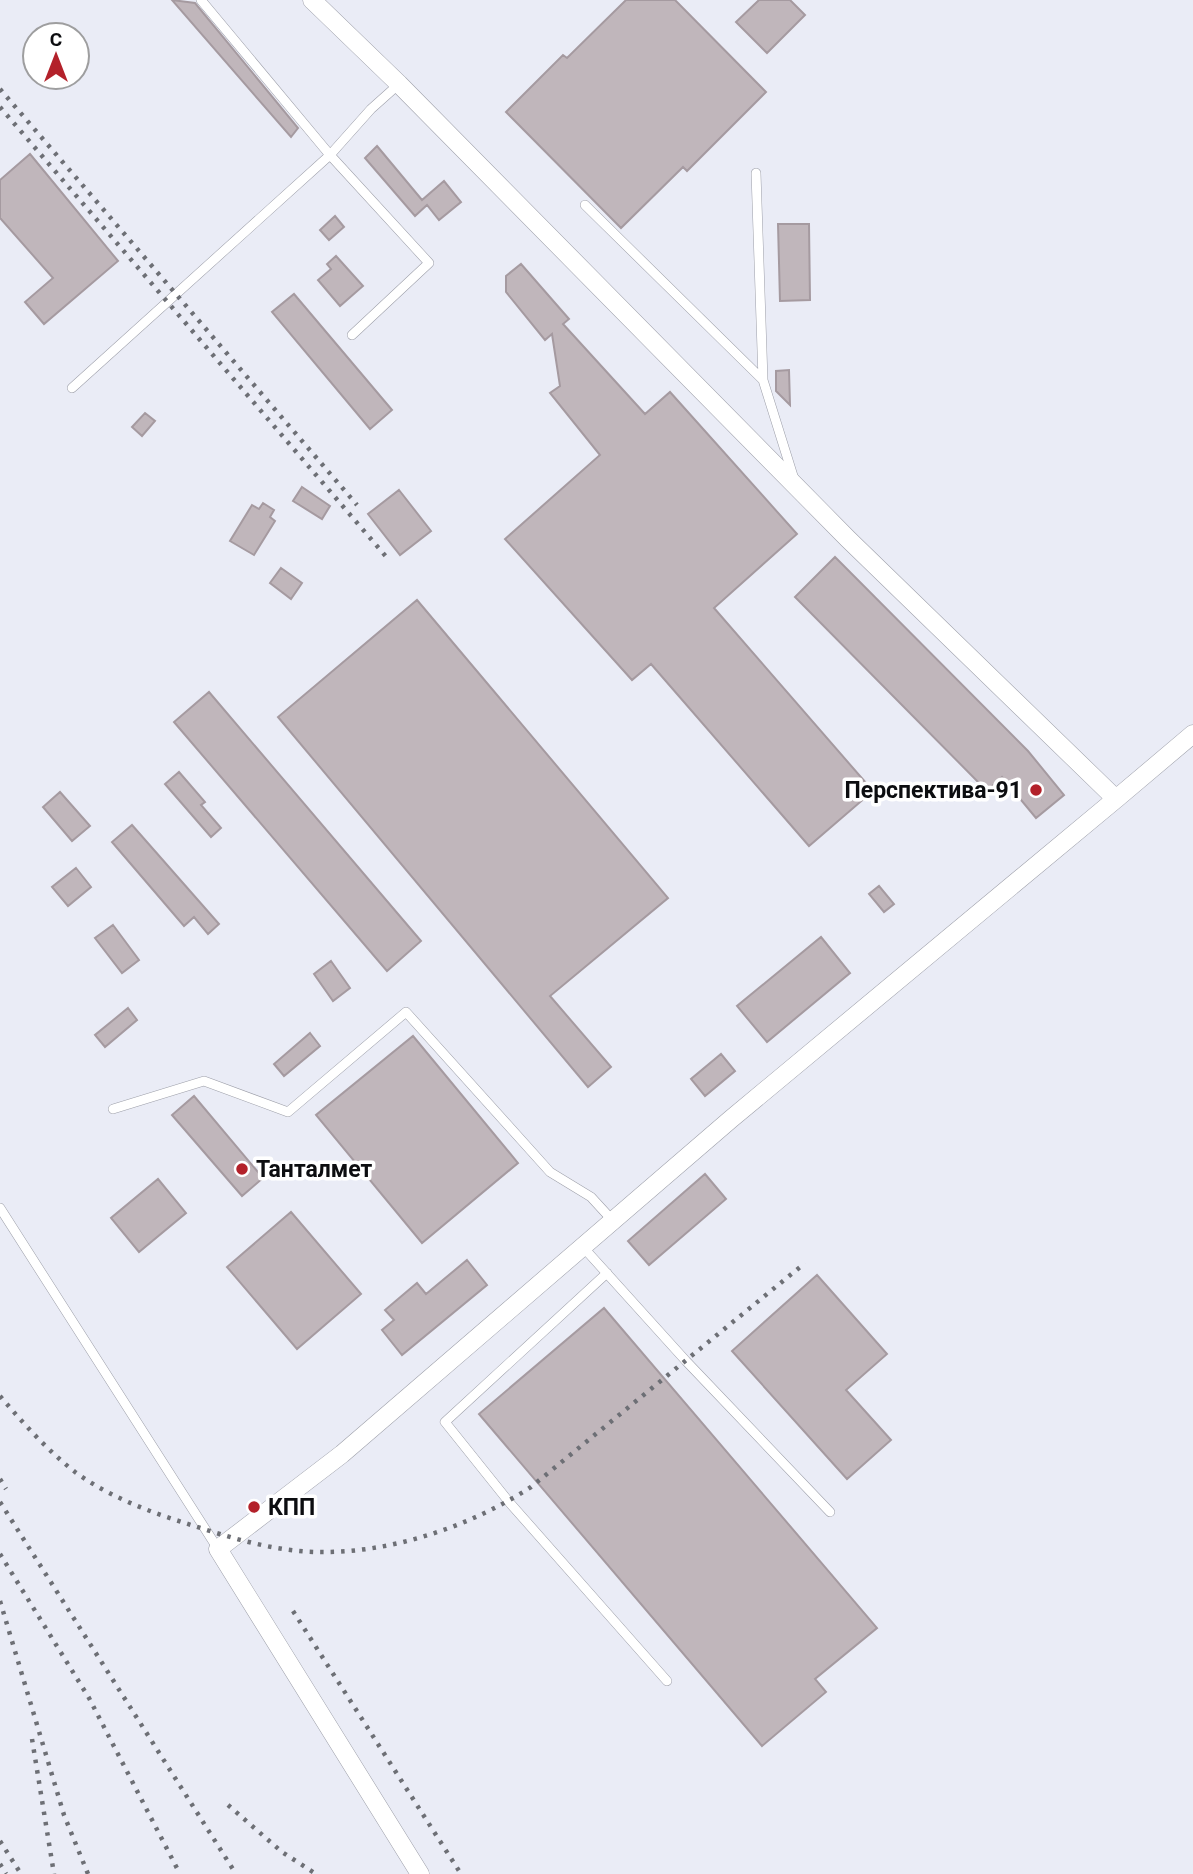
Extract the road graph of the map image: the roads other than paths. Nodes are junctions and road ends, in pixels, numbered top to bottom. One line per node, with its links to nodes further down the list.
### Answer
1 (201, 0): 4 (lane)
2 (312, 0): 3 (street)
3 (399, 84): 4 (lane); 10 (street)
4 (330, 155): 7 (lane); 9 (lane)
5 (756, 173): 8 (lane)
6 (585, 205): 8 (lane)
7 (352, 335)
8 (763, 380): 10 (lane)
9 (72, 388)
10 (797, 487): 12 (street)
11 (1193, 734): 12 (street)
12 (1116, 799): 15 (street)
13 (113, 1109): 15 (lane)
14 (0, 1208): 19 (lane)
15 (613, 1221): 16 (street)
16 (583, 1247): 17 (lane); 19 (street)
17 (607, 1273): 18 (lane); 20 (lane)
18 (830, 1512)
19 (218, 1549): 21 (street)
20 (667, 1681)
21 (421, 1874)

